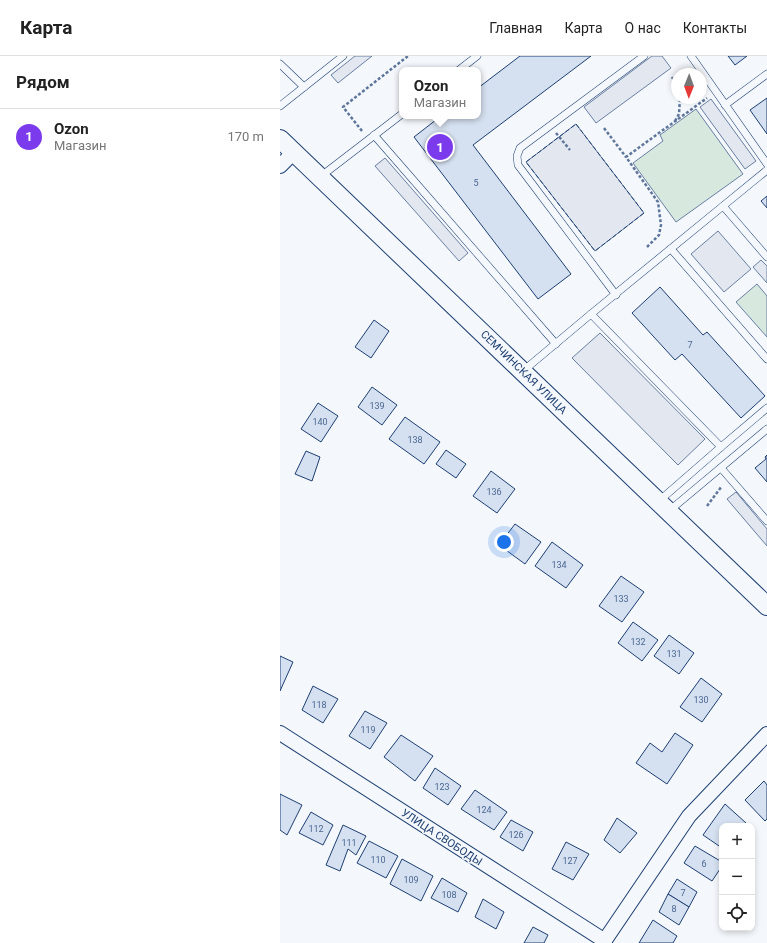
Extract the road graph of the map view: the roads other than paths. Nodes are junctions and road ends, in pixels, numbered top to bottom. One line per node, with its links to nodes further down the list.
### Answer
1 (343, 56): 8 (lane)
2 (477, 56): 6 (lane)
3 (644, 56): 22 (lane)
4 (691, 56): 9 (lane)
5 (280, 64): 8 (lane)
6 (463, 67)
7 (767, 74): 9 (lane)
8 (304, 87): 10 (lane)
9 (726, 105): 15 (lane)
10 (280, 106)
11 (399, 116): 12 (lane)
12 (371, 137): 18 (lane); 24 (lane)
13 (280, 139): 14 (street, СЕМЧИНСКАЯ УЛИЦА)
14 (294, 152): 16 (street); 18 (street, СЕМЧИНСКАЯ УЛИЦА)
15 (767, 164)
16 (280, 166)
17 (767, 170): 19 (lane)
18 (320, 177): 26 (street, СЕМЧИНСКАЯ УЛИЦА)
19 (723, 206): 20 (lane); 21 (lane)
20 (671, 249): 22 (lane); 25 (lane)
21 (767, 257)
22 (616, 294): 23 (lane)
23 (592, 314): 24 (lane); 29 (lane)
24 (556, 344): 26 (lane)
25 (767, 360)
26 (523, 371): 31 (street, СЕМЧИНСКАЯ УЛИЦА)
27 (767, 408): 29 (lane)
28 (767, 429): 30 (lane)
29 (721, 447): 31 (lane)
30 (721, 468): 31 (lane); 32 (lane)
31 (662, 507): 33 (street, СЕМЧИНСКАЯ УЛИЦА)
32 (767, 521)
33 (767, 606)
34 (280, 733): 36 (street, УЛИЦА СВОБОДЫ)
35 (767, 734): 36 (street, УЛИЦА СВОБОДЫ)
36 (604, 942)

